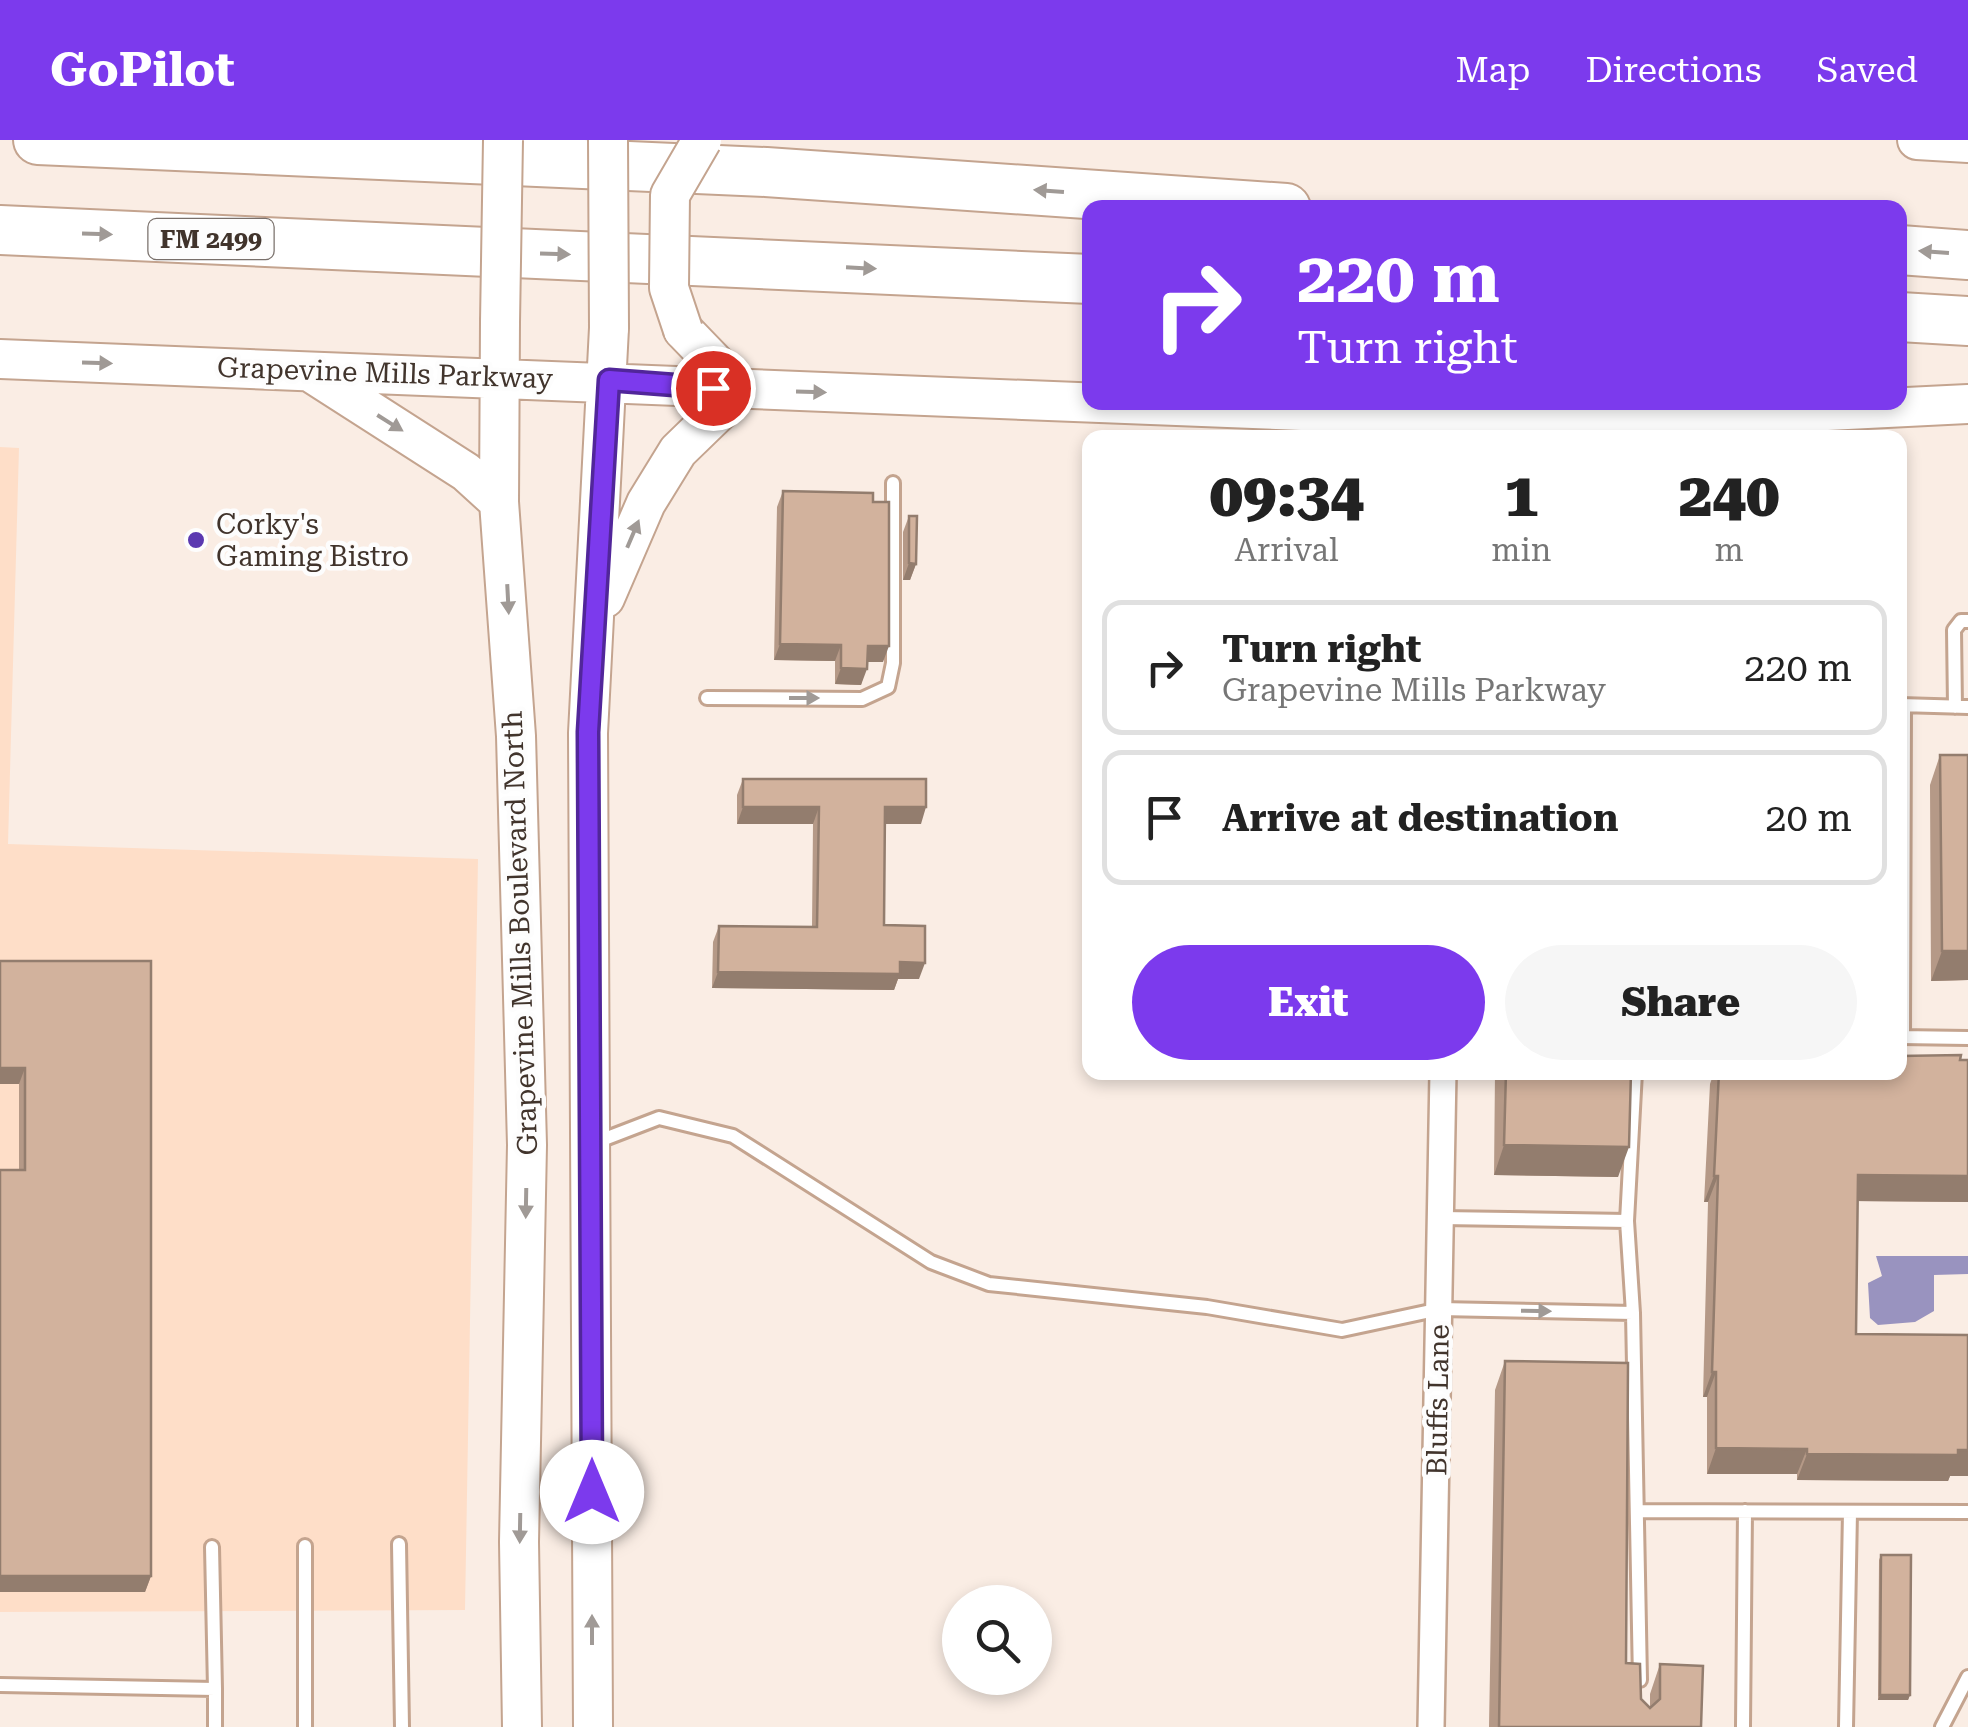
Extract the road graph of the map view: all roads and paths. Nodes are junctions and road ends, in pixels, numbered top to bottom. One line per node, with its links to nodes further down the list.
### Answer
1 (38, 140): 7 (highway, one-way to 1)
2 (503, 140): 16 (main road, Grapevine Mills Boulevard North, bridge)
3 (608, 140): 17 (main road, bridge)
4 (702, 140): 18 (main road, bridge)
5 (1917, 140): 6 (main road)
6 (1968, 143)
7 (1170, 200)
8 (0, 230): 11 (highway, FM 2499, one-way to 11)
9 (1907, 250): 10 (highway, one-way to 9)
10 (1968, 254)
11 (1082, 279)
12 (1907, 318): 13 (highway)
13 (1968, 321)
14 (0, 359): 15 (main road, Grapevine Mills Parkway, one-way to 15)
15 (308, 371): 16 (main road, Grapevine Mills Parkway); 26 (main road, one-way to 26)
16 (499, 379): 17 (main road, Grapevine Mills Parkway); 26 (main road, Grapevine Mills Boulevard North)
17 (609, 380): 18 (main road, Grapevine Mills Parkway); 28 (main road)
18 (741, 390): 21 (main road, Grapevine Mills Parkway, one-way to 21); 28 (main road, one-way to 18)
19 (1968, 404): 20 (main road, Grapevine Mills Parkway)
20 (1907, 407)
21 (1082, 408)
22 (1125, 410): 24 (main road, Grapevine Mills Parkway, one-way to 24)
23 (1846, 410): 24 (main road, Grapevine Mills Parkway)
24 (1451, 427)
25 (893, 483): 29 (lane, one-way to 25)
26 (500, 502): 37 (main road, Grapevine Mills Boulevard North, one-way to 37)
27 (1968, 620): 31 (lane)
28 (594, 624): 36 (main road)
29 (707, 698)
30 (1907, 705): 31 (lane)
31 (1961, 707)
32 (1907, 1037): 33 (lane)
33 (1968, 1038)
34 (1442, 1080): 38 (street, Bluffs Lane)
35 (1635, 1080): 39 (lane)
36 (592, 1144): 37 (main road); 40 (lane); 57 (main road, one-way to 36)
37 (527, 1145): 56 (main road, Grapevine Mills Boulevard North, one-way to 56)
38 (1441, 1218): 39 (lane); 40 (street, Bluffs Lane)
39 (1627, 1221): 41 (lane)
40 (1440, 1309): 41 (lane, one-way to 41); 58 (street, Bluffs Lane)
41 (1633, 1313): 42 (lane)
42 (1638, 1511): 43 (lane); 52 (lane)
43 (1744, 1511): 44 (lane); 59 (lane)
44 (1850, 1512): 45 (lane); 60 (lane)
45 (1968, 1512)
46 (399, 1544): 55 (lane)
47 (304, 1546): 54 (lane)
48 (212, 1547): 51 (lane)
49 (1968, 1677): 61 (lane)
50 (0, 1685): 51 (lane)
51 (215, 1689): 53 (lane)
52 (1640, 1690)
53 (216, 1727)
54 (304, 1727)
55 (402, 1727)
56 (522, 1727)
57 (593, 1727)
58 (1431, 1727)
59 (1743, 1727)
60 (1846, 1727)
61 (1942, 1727)

